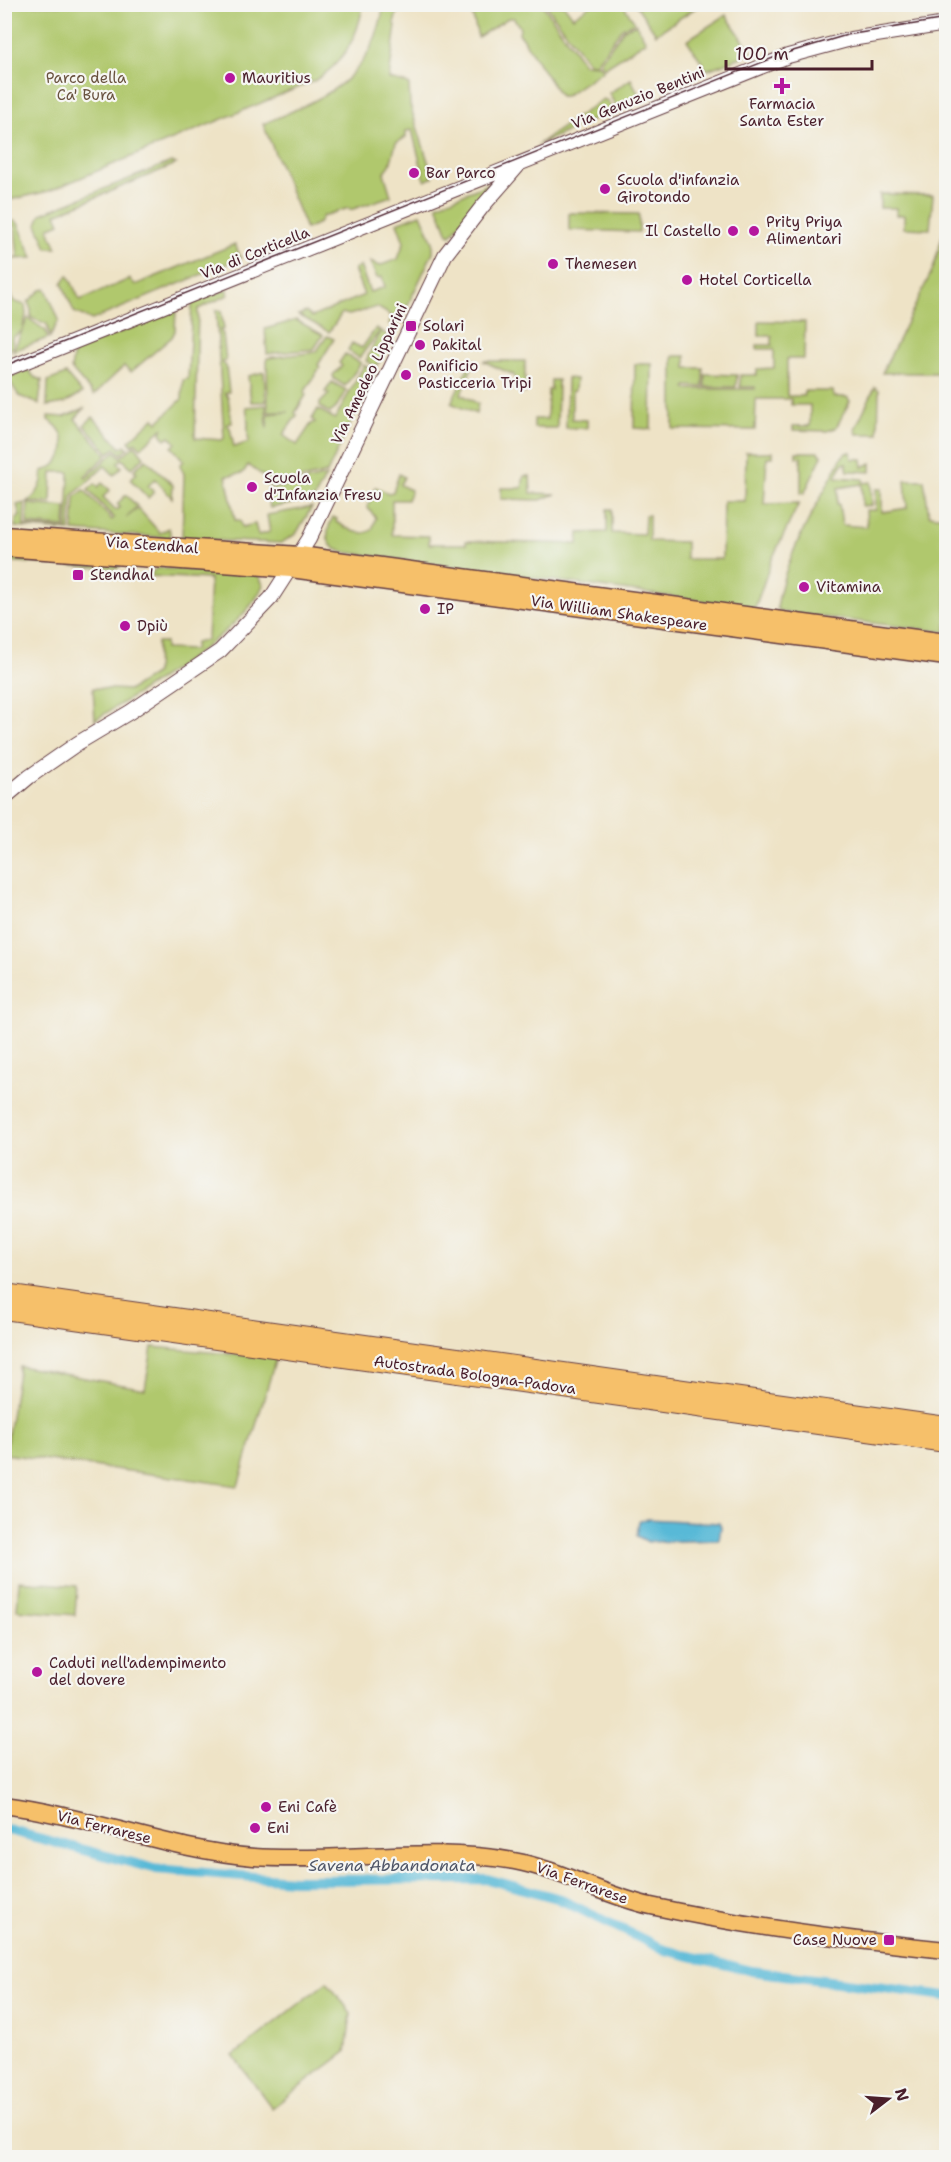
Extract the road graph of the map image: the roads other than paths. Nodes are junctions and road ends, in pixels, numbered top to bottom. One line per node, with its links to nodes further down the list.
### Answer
1 (946, 24): 2 (street, Via Genuzio Bentini)
2 (518, 165): 3 (street, Via di Corticella); 6 (street, Via Amedeo Lipparini)
3 (4, 370)
4 (4, 535): 6 (main road, Via Stendhal)
5 (4, 548): 6 (main road, Via Stendhal)
6 (296, 562): 7 (main road, Via William Shakespeare); 8 (main road, Via William Shakespeare); 9 (street, Via Amedeo Lipparini)
7 (946, 642)
8 (946, 657)
9 (4, 798)
10 (4, 1294): 12 (highway, Autostrada Bologna-Padova)
11 (4, 1309): 13 (highway, Autostrada Bologna-Padova)
12 (946, 1427)
13 (946, 1442)
14 (4, 1805): 15 (main road, Via Ferrarese)
15 (946, 1950)

